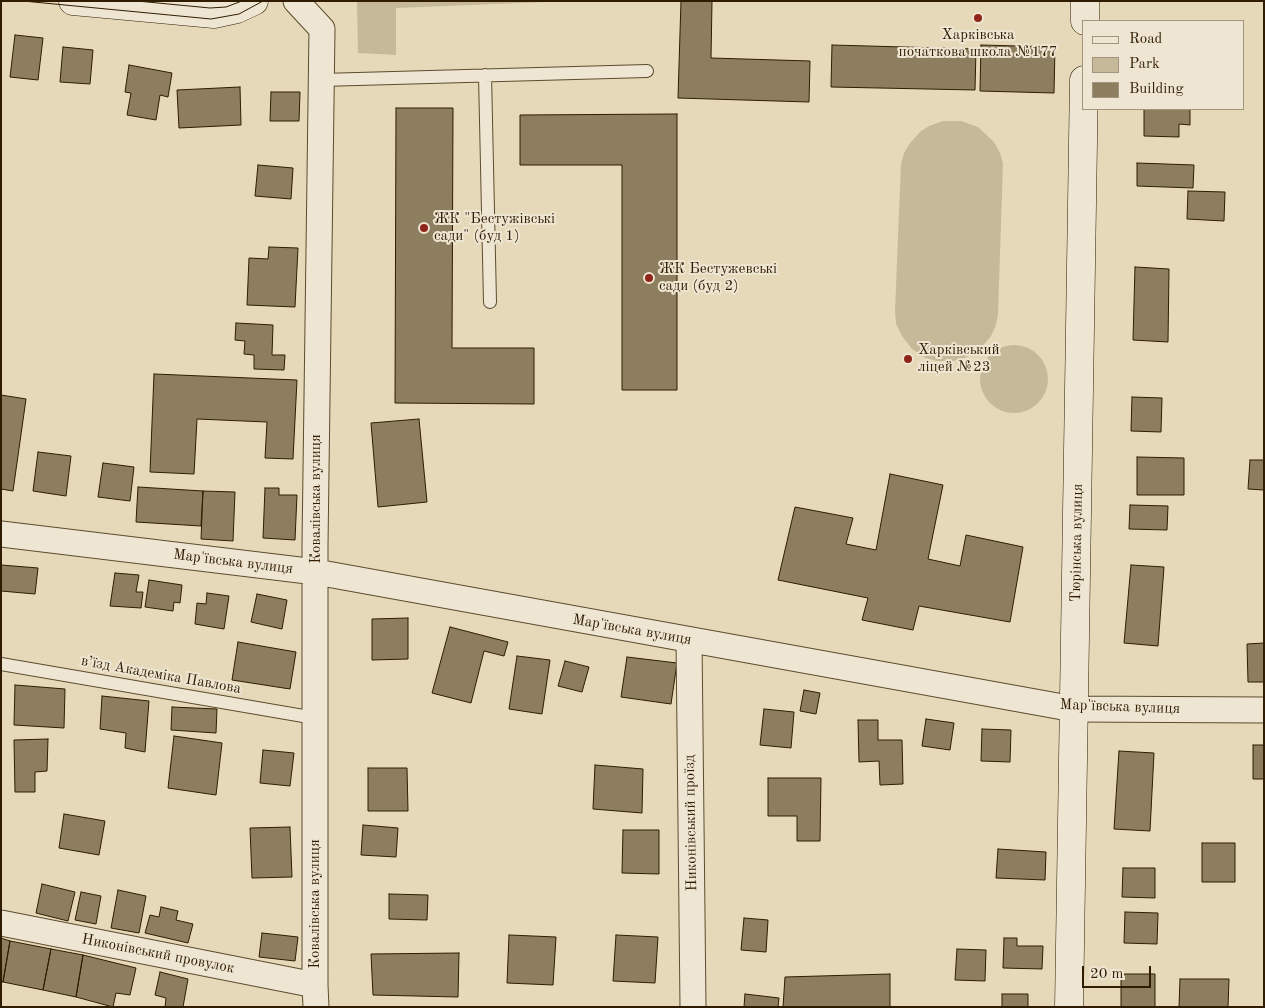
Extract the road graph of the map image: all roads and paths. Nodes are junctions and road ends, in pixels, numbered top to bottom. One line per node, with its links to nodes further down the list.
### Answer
1 (73, 1): 2 (main road)
2 (254, 1)
3 (296, 1): 8 (street, Ковалівська вулиця)
4 (1085, 1): 5 (main road)
5 (1085, 20)
6 (647, 71): 7 (lane)
7 (485, 75): 8 (lane); 10 (lane)
8 (321, 80): 12 (street, Ковалівська вулиця)
9 (1084, 110): 15 (main road, Тюрінська вулиця)
10 (490, 302)
11 (1, 534): 12 (street, Мар'ївська вулиця)
12 (316, 572): 13 (street, Мар'ївська вулиця); 17 (street, Ковалівська вулиця)
13 (689, 640): 15 (street, Мар'ївська вулиця); 20 (street, Никонівський проїзд)
14 (1, 664): 17 (lane, в’їзд Академіка Павлова)
15 (1074, 709): 16 (street, Мар'ївська вулиця); 21 (main road, Тюрінська вулиця)
16 (1264, 710)
17 (315, 718): 19 (street, Ковалівська вулиця)
18 (1, 923): 19 (street, Никонівський провулок)
19 (315, 996)
20 (693, 1007)
21 (1069, 1007)

